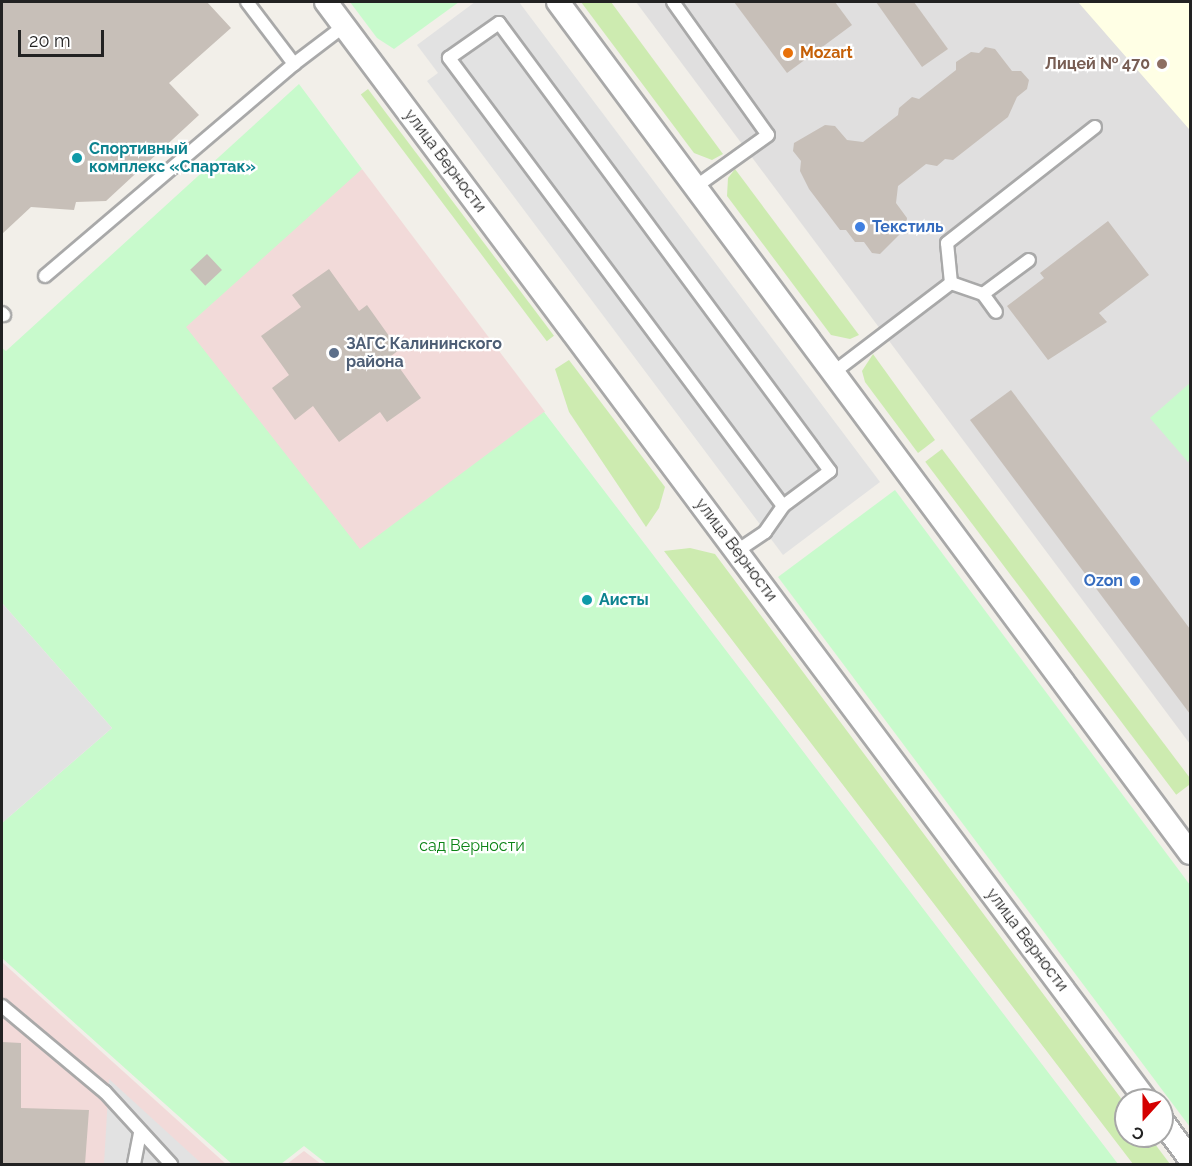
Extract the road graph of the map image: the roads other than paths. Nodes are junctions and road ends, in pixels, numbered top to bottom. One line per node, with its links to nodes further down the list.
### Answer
1 (247, 2): 6 (lane)
2 (326, 2): 5 (street, улица Верности)
3 (558, 2): 8 (street)
4 (673, 2): 8 (lane)
5 (344, 26): 6 (lane); 16 (street, улица Верности)
6 (294, 64): 10 (lane)
7 (1095, 127): 11 (lane)
8 (695, 187): 14 (street)
9 (1029, 260): 12 (lane)
10 (45, 276)
11 (951, 283): 12 (lane); 14 (lane)
12 (983, 294): 13 (lane)
13 (996, 312)
14 (834, 372): 17 (street)
15 (783, 506): 15 (lane); 16 (lane)
16 (737, 551): 19 (street, улица Верности)
17 (1191, 853)
18 (2, 1006): 20 (lane)
19 (1137, 1088)
20 (140, 1134): 23 (lane); 24 (lane)
21 (1174, 1137): 22 (street)
22 (1191, 1159)
23 (134, 1164)
24 (171, 1164)

